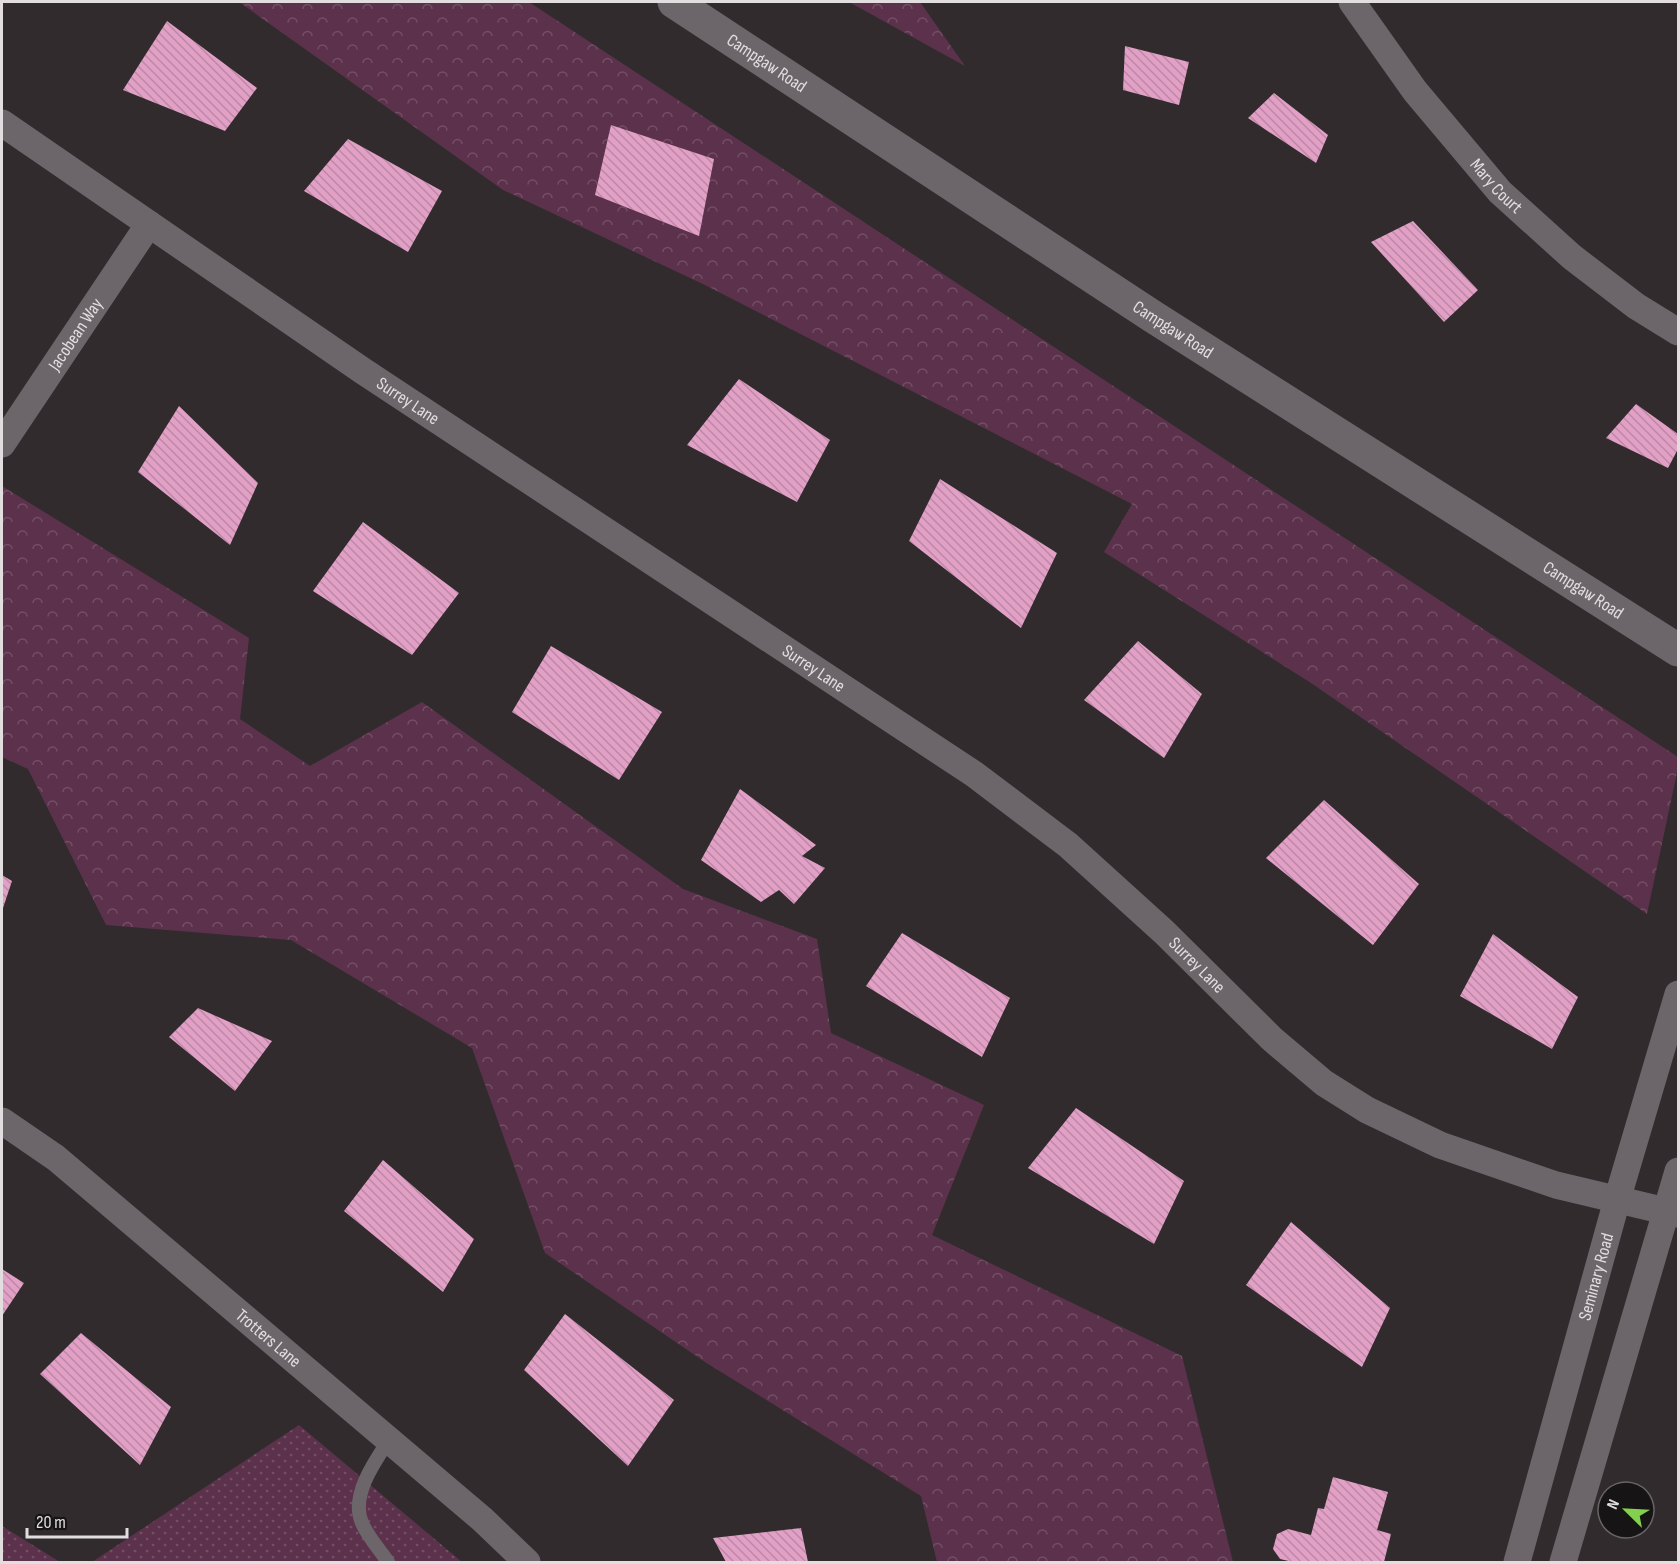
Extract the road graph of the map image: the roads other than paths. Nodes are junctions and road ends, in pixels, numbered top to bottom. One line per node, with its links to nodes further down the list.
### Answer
1 (674, 2): 7 (main road, Campgaw Road)
2 (1352, 2): 5 (street, Mary Court)
3 (2, 123): 4 (street, Surrey Lane)
4 (149, 224): 6 (street, Jacobean Way); 11 (street, Surrey Lane)
5 (1678, 332)
6 (2, 444)
7 (1678, 650)
8 (1678, 994): 11 (street, Seminary Road)
9 (2, 1120): 13 (street, Trotters Lane)
10 (1678, 1171): 12 (street)
11 (1617, 1200): 12 (street, Surrey Lane); 16 (street, Seminary Road)
12 (1673, 1212): 17 (street)
13 (389, 1440): 14 (lane); 15 (street, Trotters Lane)
14 (388, 1563)
15 (527, 1563)
16 (1517, 1563)
17 (1563, 1563)

